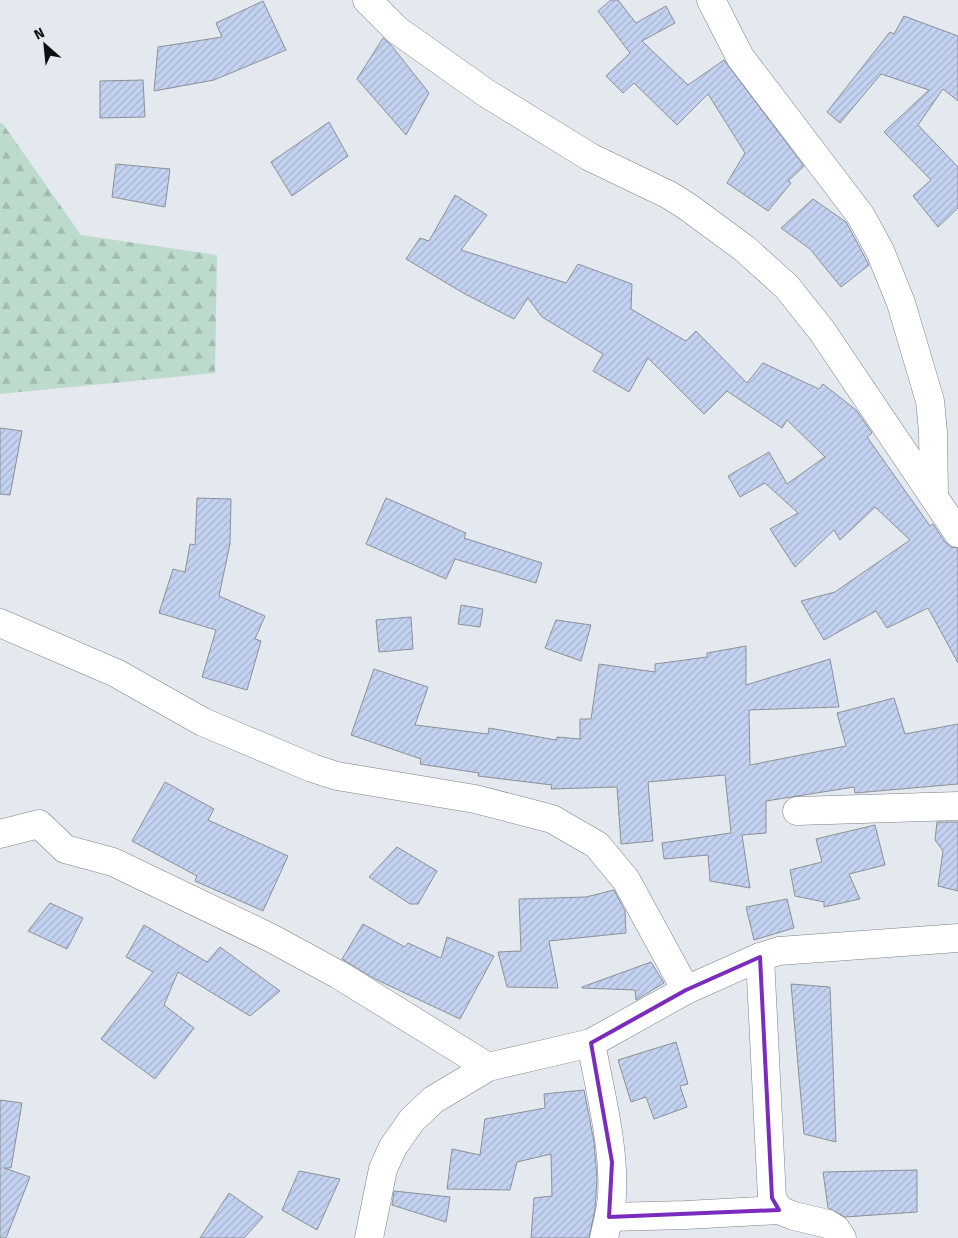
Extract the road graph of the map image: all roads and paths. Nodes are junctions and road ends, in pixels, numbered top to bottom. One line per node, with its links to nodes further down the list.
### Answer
1 (367, 0): 3 (street)
2 (711, 0): 3 (street)
3 (934, 496): 4 (street)
4 (958, 532)
5 (0, 623): 11 (street)
6 (958, 806): 7 (street)
7 (797, 811)
8 (0, 834): 13 (street)
9 (958, 938): 10 (street)
10 (760, 957): 11 (street); 14 (street)
11 (686, 990): 12 (street)
12 (591, 1044): 13 (street); 15 (street)
13 (488, 1067): 16 (street)
14 (779, 1210): 15 (street); 17 (street)
15 (607, 1228)
16 (369, 1238)
17 (842, 1238)

